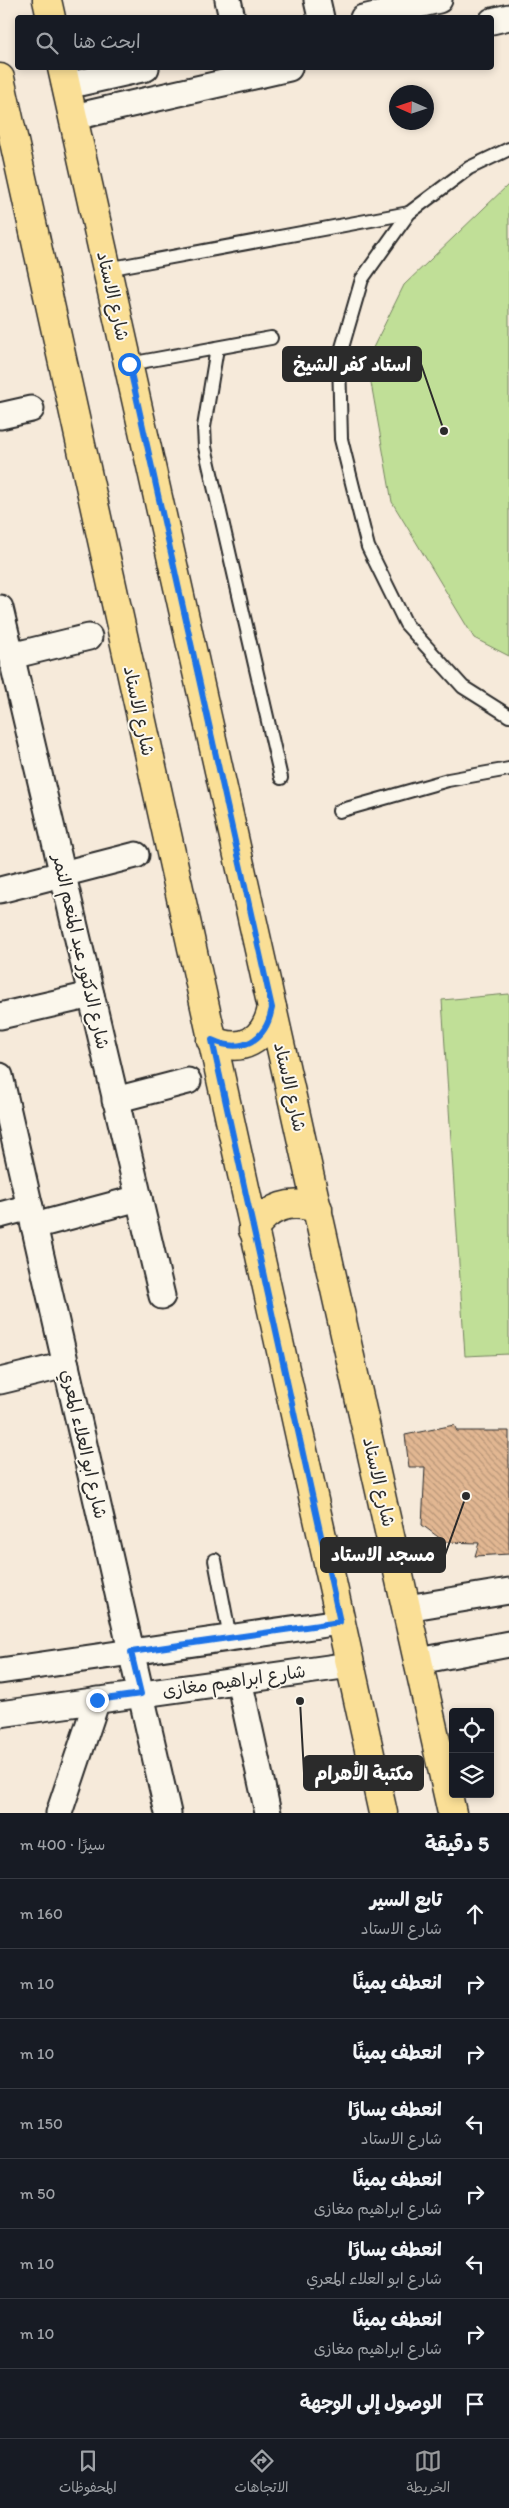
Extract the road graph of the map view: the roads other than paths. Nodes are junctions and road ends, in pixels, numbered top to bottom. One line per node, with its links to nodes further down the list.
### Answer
1 (47, 0): 6 (main road)
2 (228, 0): 7 (street)
3 (317, 0): 8 (street)
4 (439, 0): 5 (street)
5 (400, 4): 9 (street)
6 (50, 15)
7 (231, 15)
8 (320, 15)
9 (370, 15)
10 (509, 17): 11 (street)
11 (494, 21)
12 (128, 70): 14 (street)
13 (281, 70): 16 (street)
14 (64, 77): 16 (main road, شارع الاستاد)
15 (0, 78): 38 (main road, شارع الاستاد)
16 (74, 117): 19 (main road, شارع الاستاد)
17 (509, 149): 18 (lane)
18 (409, 213): 19 (lane); 28 (lane)
19 (107, 269): 22 (main road, شارع الاستاد)
20 (271, 338): 21 (lane)
21 (217, 348): 22 (lane); 30 (lane)
22 (129, 364): 36 (main road, شارع الاستاد)
23 (31, 409): 24 (street)
24 (0, 416)
25 (0, 608): 27 (street, شارع الدكتور عبد المنعم النمر)
26 (89, 637): 27 (street)
27 (8, 664): 33 (street, شارع الدكتور عبد المنعم النمر)
28 (509, 716)
29 (509, 769): 31 (lane)
30 (281, 778)
31 (339, 811)
32 (136, 854): 33 (street)
33 (62, 874): 34 (street); 35 (street, شارع الدكتور عبد المنعم النمر)
34 (0, 890)
35 (91, 995): 37 (street); 41 (street, شارع الدكتور عبد المنعم النمر)
36 (272, 1008): 38 (main road); 43 (main road, شارع الاستاد)
37 (0, 1016)
38 (212, 1040): 46 (main road, شارع الاستاد)
39 (0, 1076): 45 (street, شارع ابو العلاء المعري)
40 (188, 1081): 41 (street)
41 (115, 1100): 42 (street, شارع الدكتور عبد المنعم النمر)
42 (139, 1198): 45 (street); 47 (street, شارع الدكتور عبد المنعم النمر)
43 (318, 1209): 46 (main road); 52 (main road, شارع الاستاد)
44 (0, 1215): 45 (street)
45 (32, 1217): 48 (street, شارع ابو العلاء المعري)
46 (253, 1230): 53 (main road, شارع الاستاد)
47 (162, 1296)
48 (66, 1365): 49 (street); 56 (street, شارع ابو العلاء المعري)
49 (0, 1381)
50 (215, 1560): 54 (lane)
51 (509, 1591): 52 (street)
52 (408, 1608): 57 (main road, شارع الاستاد)
53 (340, 1622): 54 (street); 58 (main road, شارع الاستاد)
54 (230, 1638): 56 (street)
55 (509, 1644): 57 (street)
56 (131, 1652): 59 (street); 61 (street, شارع ابو العلاء المعري)
57 (419, 1661): 68 (main road, شارع الاستاد)
58 (350, 1665): 60 (street, شارع ابراهيم مغازى); 67 (main road, شارع الاستاد)
59 (0, 1671)
60 (239, 1680): 61 (street, شارع ابراهيم مغازى); 66 (street)
61 (141, 1694): 62 (street, شارع ابراهيم مغازى); 65 (street, شارع ابو العلاء المعري)
62 (97, 1700): 63 (street, شارع ابراهيم مغازى); 64 (street)
63 (2, 1718)
64 (59, 1813)
65 (168, 1813)
66 (268, 1813)
67 (383, 1813)
68 (452, 1813)

